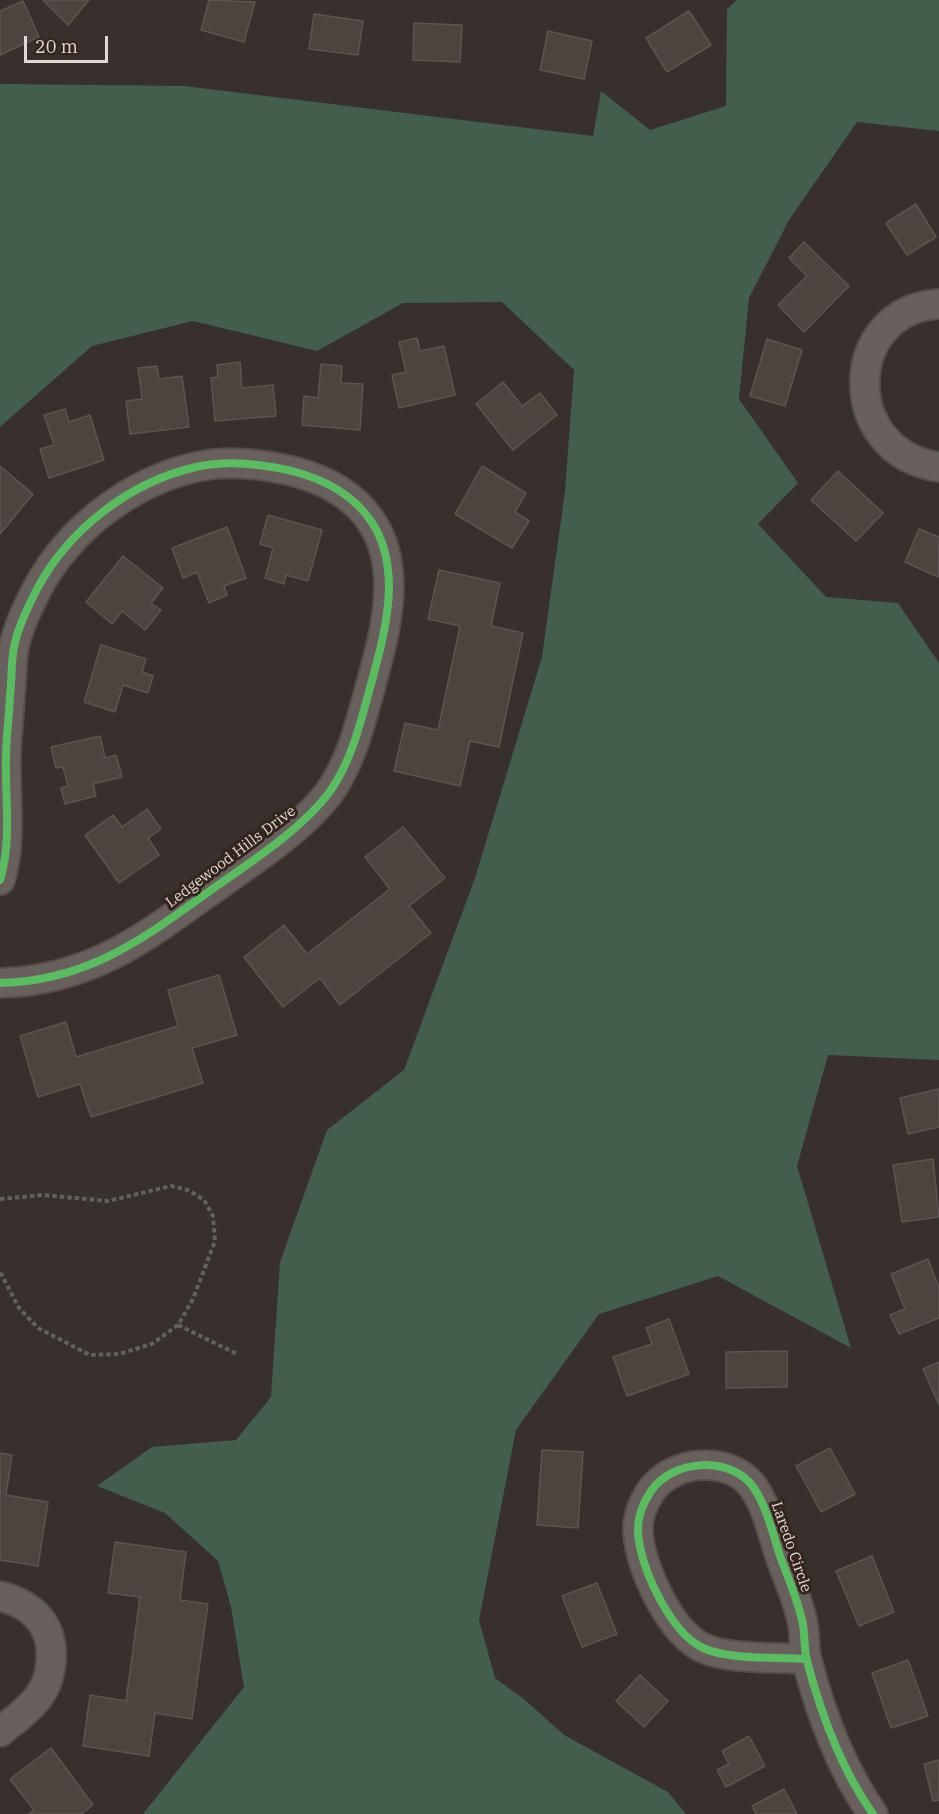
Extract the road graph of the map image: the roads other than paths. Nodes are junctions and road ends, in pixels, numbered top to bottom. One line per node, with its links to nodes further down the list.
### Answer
1 (939, 304): 2 (street)
2 (939, 467)
3 (0, 880): 4 (street, Ledgewood Hills Drive)
4 (0, 983)
5 (0, 1596): 7 (street)
6 (807, 1659): 6 (street, Laredo Circle); 8 (street, Laredo Circle)
7 (0, 1732)
8 (873, 1814)

